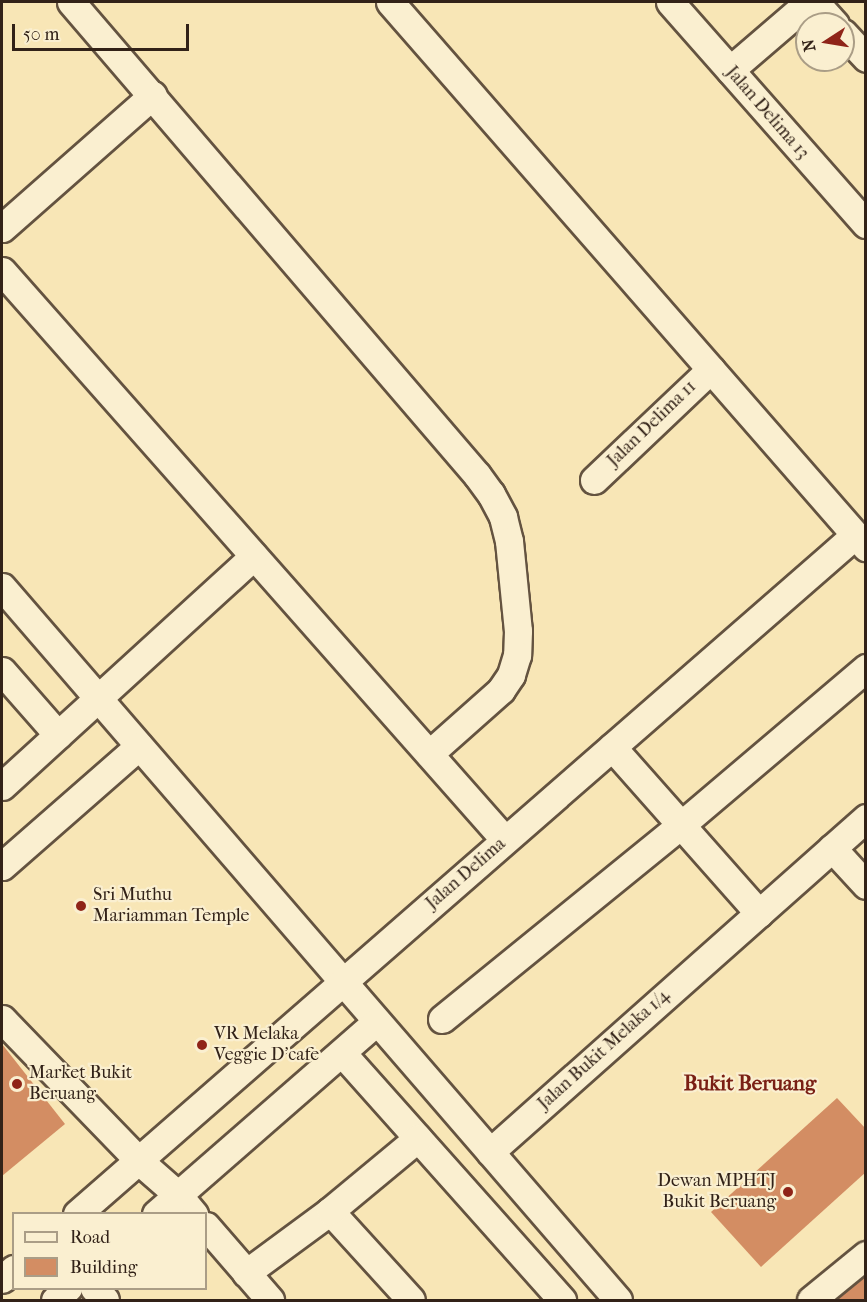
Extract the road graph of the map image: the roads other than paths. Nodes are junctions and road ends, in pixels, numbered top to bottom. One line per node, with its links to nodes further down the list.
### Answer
1 (70, 2): 8 (street)
2 (390, 2): 12 (street)
3 (670, 2): 7 (street, Jalan Delima 13)
4 (809, 2): 7 (street)
5 (855, 46): 6 (street)
6 (866, 58)
7 (730, 70): 9 (street, Jalan Delima 13)
8 (153, 95): 10 (street); 23 (street)
9 (866, 224)
10 (2, 228)
11 (2, 271): 15 (street)
12 (711, 369): 13 (street, Jalan Delima 11); 14 (street)
13 (594, 480)
14 (860, 541): 22 (street, Jalan Delima)
15 (254, 556): 19 (street); 23 (street)
16 (2, 587): 19 (street)
17 (866, 668): 26 (street)
18 (2, 671): 20 (street)
19 (98, 699): 20 (street); 21 (street)
20 (58, 735): 24 (street)
21 (139, 746): 29 (street); 32 (street)
22 (612, 747): 26 (street); 27 (street, Jalan Delima)
23 (429, 754): 27 (street)
24 (2, 786)
25 (866, 818): 28 (street, Jalan Bukit Melaka 1/4)
26 (681, 825): 31 (street); 34 (street)
27 (505, 840): 32 (street, Jalan Delima)
28 (832, 848): 30 (street); 31 (street, Jalan Bukit Melaka 1/4)
29 (2, 866)
30 (866, 885)
31 (759, 913): 38 (street, Jalan Bukit Melaka 1/4)
32 (342, 982): 35 (street); 39 (street, Jalan Delima)
33 (2, 1019): 39 (street)
34 (442, 1019)
35 (377, 1021): 36 (street); 38 (street)
36 (342, 1053): 37 (street); 40 (street)
37 (418, 1138): 41 (street); 49 (street)
38 (490, 1152): 50 (street)
39 (138, 1160): 40 (street); 42 (street, Jalan Delima)
40 (186, 1204): 43 (street)
41 (330, 1210): 46 (street); 48 (street)
42 (79, 1212)
43 (162, 1212)
44 (207, 1227): 46 (street)
45 (866, 1255): 51 (street)
46 (246, 1273): 47 (street)
47 (270, 1300)
48 (411, 1300)
49 (562, 1300)
50 (618, 1300)
51 (811, 1300)

